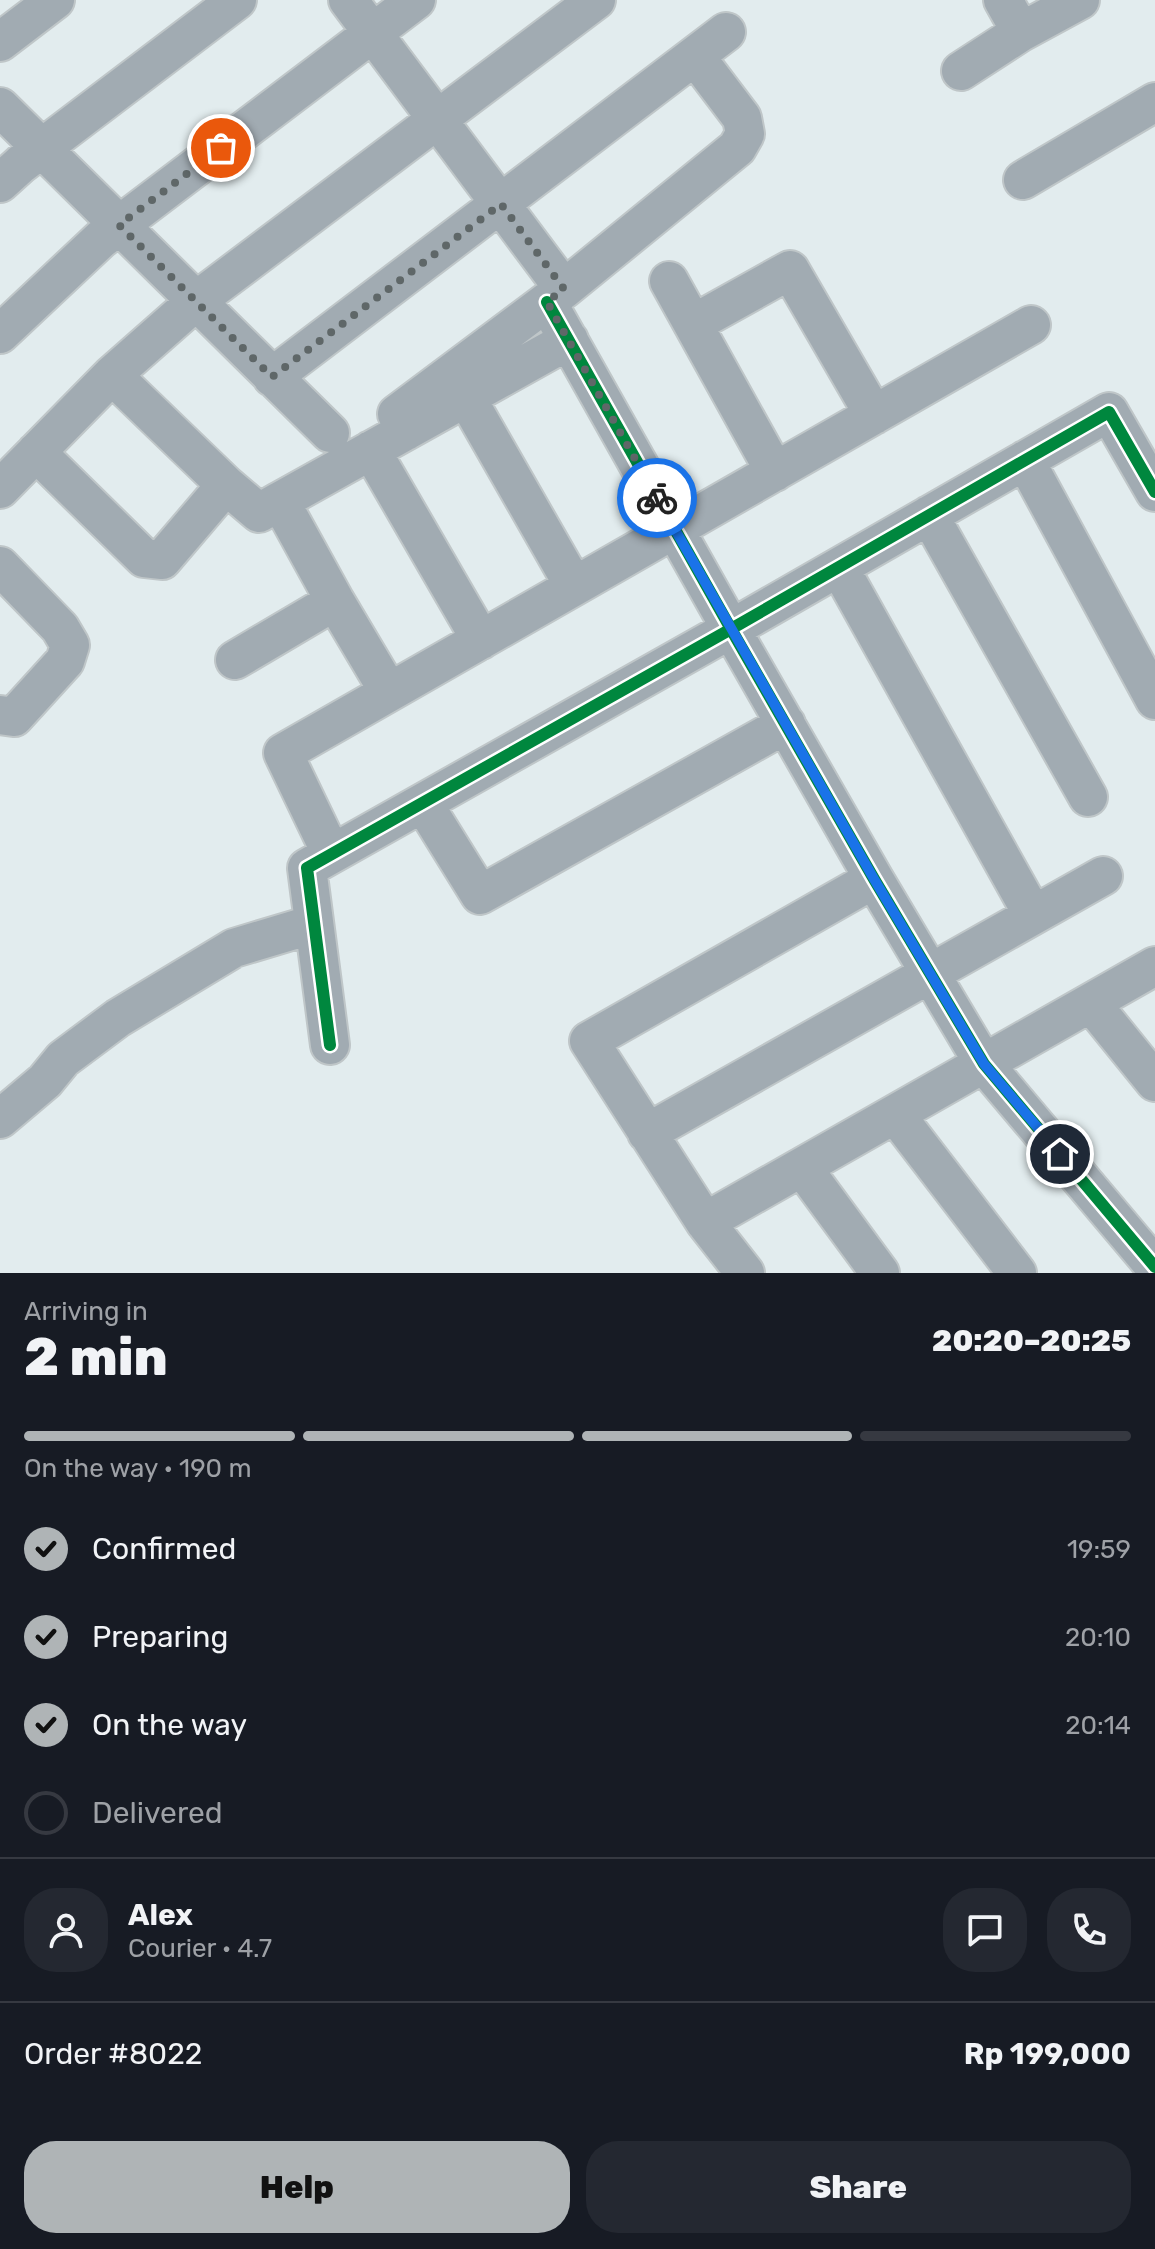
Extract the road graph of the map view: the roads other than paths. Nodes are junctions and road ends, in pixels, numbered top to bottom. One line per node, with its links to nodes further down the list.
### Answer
1 (55, 0): 10 (street)
2 (237, 0): 16 (street)
3 (348, 0): 9 (street)
4 (416, 0): 9 (street)
5 (596, 0): 15 (street)
6 (1080, 0): 7 (street)
7 (1012, 16): 12 (street)
8 (726, 32): 11 (street)
9 (373, 33): 15 (street); 20 (street)
10 (0, 42)
11 (695, 56): 19 (street); 22 (street)
12 (961, 71)
13 (1155, 102): 17 (street)
14 (0, 107): 16 (street)
15 (438, 119): 19 (street); 23 (street)
16 (42, 148): 18 (street); 20 (street)
17 (1023, 180)
18 (0, 183)
19 (501, 204): 22 (street); 29 (street)
20 (119, 225): 23 (street); 26 (street)
21 (669, 281): 24 (street)
22 (556, 295): 27 (street); 32 (street)
23 (196, 301): 28 (street); 29 (street)
24 (693, 324): 31 (street); 37 (street)
25 (1031, 325): 31 (street)
26 (0, 334)
27 (569, 340): 30 (street); 43 (street)
28 (112, 375): 35 (street); 38 (street)
29 (272, 377): 33 (street)
30 (466, 397): 32 (street); 46 (street)
31 (874, 415): 37 (street)
32 (406, 431): 34 (street)
33 (330, 433)
34 (371, 450): 41 (street); 49 (street)
35 (36, 452): 38 (street); 39 (street)
36 (1025, 460): 40 (street); 42 (street); 52 (street)
37 (775, 472): 43 (street)
38 (226, 485): 41 (street)
39 (0, 489)
40 (1155, 492)
41 (280, 501): 47 (street)
42 (929, 515): 45 (street); 55 (street)
43 (675, 529): 46 (street); 48 (street)
44 (0, 566): 53 (street)
45 (839, 567): 48 (street); 60 (street)
46 (574, 586): 49 (street)
47 (335, 601): 50 (street); 51 (street)
48 (731, 629): 54 (street); 56 (street)
49 (481, 640): 51 (street)
50 (235, 660)
51 (389, 692): 57 (street)
52 (1155, 700)
53 (0, 715)
54 (786, 724): 56 (street); 59 (street)
55 (1088, 797)
56 (423, 803): 57 (street)
57 (331, 853): 61 (street)
58 (1103, 876): 60 (street)
59 (874, 879): 63 (street); 70 (street)
60 (1033, 915): 63 (street)
61 (314, 924): 65 (street); 69 (street)
62 (1155, 966): 64 (street)
63 (929, 974): 66 (street); 70 (street)
64 (1091, 1003): 66 (street); 67 (street)
65 (330, 1045)
66 (984, 1064): 68 (street); 73 (street)
67 (1155, 1082)
68 (895, 1114): 71 (street); 76 (street)
69 (0, 1119)
70 (647, 1133): 72 (street)
71 (802, 1167): 72 (street); 75 (street)
72 (705, 1222): 74 (street)
73 (1155, 1267)
74 (745, 1273)
75 (880, 1273)
76 (1017, 1273)

